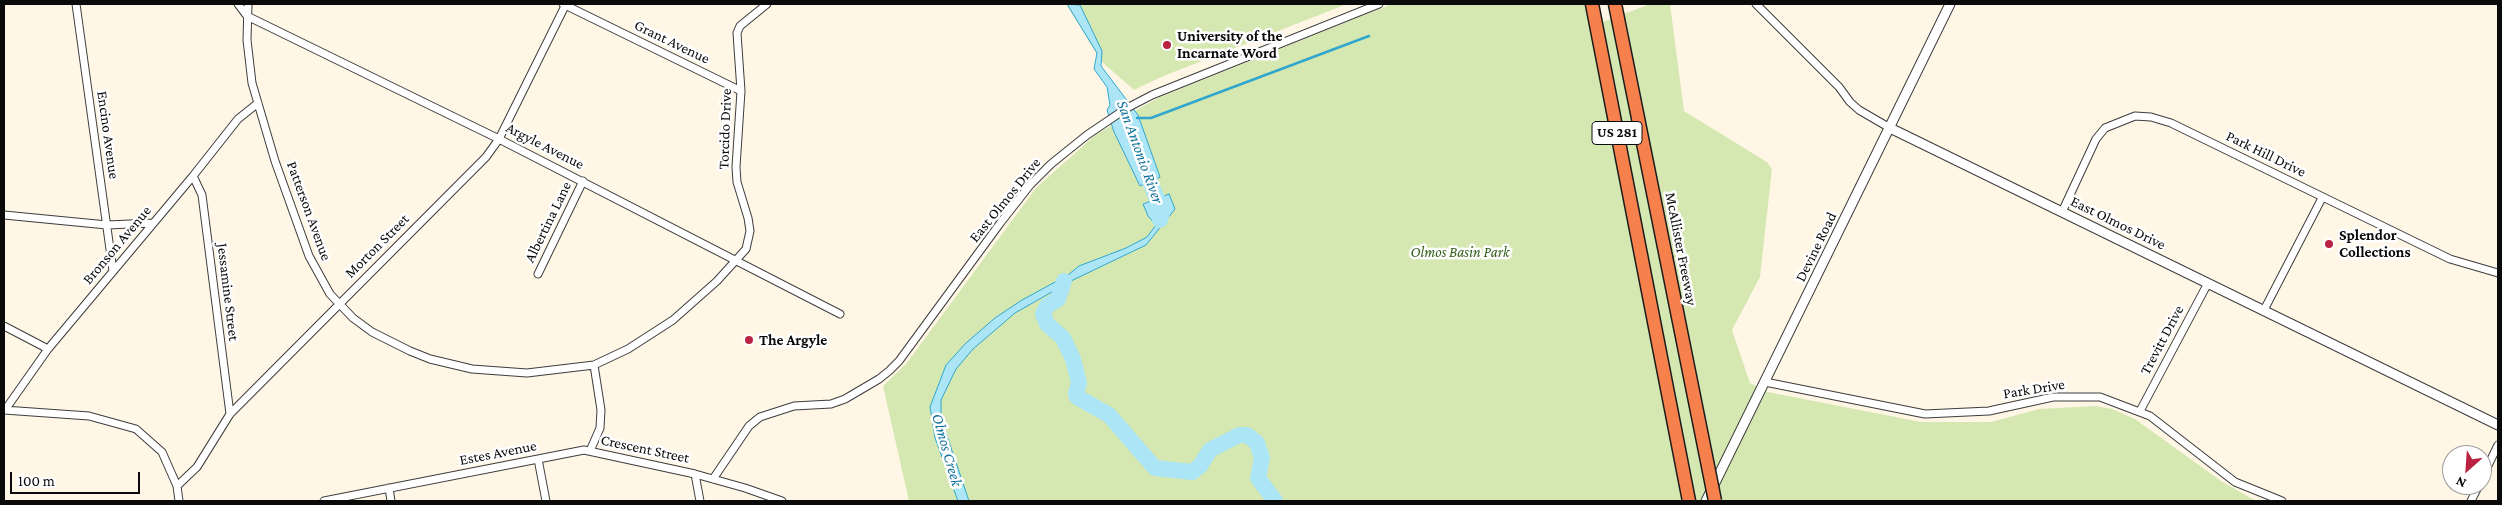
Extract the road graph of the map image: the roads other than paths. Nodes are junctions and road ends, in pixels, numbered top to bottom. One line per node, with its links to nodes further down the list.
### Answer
1 (76, 4): 22 (street, Encino Avenue)
2 (238, 4): 11 (street, Argyle Avenue)
3 (248, 4): 11 (street, Patterson Avenue)
4 (565, 4): 12 (street, Grant Avenue); 15 (street, Morton Street)
5 (767, 4): 12 (street, Torcido Drive)
6 (1379, 4): 44 (street, East Olmos Drive)
7 (1592, 4): 53 (highway, US 281)
8 (1616, 4): 55 (highway, McAllister Freeway / US 281, bridge)
9 (1756, 4): 14 (street, East Olmos Drive)
10 (1950, 4): 14 (street, Devine Road)
11 (248, 16): 13 (street, Patterson Avenue); 15 (street, Argyle Avenue)
12 (741, 91): 23 (street, Torcido Drive)
13 (258, 103): 16 (street, Bronson Avenue); 28 (street, Patterson Avenue)
14 (1890, 128): 19 (street, East Olmos Drive); 34 (street, Devine Road)
15 (500, 139): 17 (street, Argyle Avenue); 28 (street, Morton Street)
16 (193, 176): 21 (street, Bronson Avenue); 37 (street, Jessamine Street)
17 (584, 181): 23 (street, Argyle Avenue); 26 (street, Albertina Lane)
18 (2322, 198): 19 (street, Park Hill Drive); 25 (street, Park Hill Drive); 29 (street)
19 (2062, 212): 27 (street, East Olmos Drive)
20 (4, 215): 22 (street)
21 (153, 223): 22 (street); 24 (street, Bronson Avenue)
22 (107, 225): 24 (street, Encino Avenue)
23 (735, 261): 30 (street, Argyle Avenue); 33 (street, Patterson Avenue)
24 (113, 271): 32 (street, Bronson Avenue)
25 (2498, 273)
26 (538, 274)
27 (2208, 282): 29 (street, East Olmos Drive); 36 (street, Trevitt Drive)
28 (339, 304): 33 (street, Patterson Avenue); 37 (street, Morton Street)
29 (2264, 310): 38 (street, East Olmos Drive)
30 (840, 314)
31 (4, 326): 32 (street)
32 (48, 349): 35 (street, Bronson Avenue)
33 (594, 365): 40 (street)
34 (1765, 382): 36 (street, Park Drive); 54 (street, Devine Road)
35 (4, 410): 45 (street)
36 (2140, 411): 56 (street, Park Drive)
37 (230, 414): 45 (street, Morton Street)
38 (2498, 425)
39 (2498, 445): 41 (street)
40 (590, 451): 42 (street, Estes Avenue); 43 (street, Crescent Street)
41 (2492, 457)
42 (538, 459): 46 (street, Estes Avenue); 50 (street)
43 (695, 474): 44 (street, Crescent Street); 51 (street)
44 (713, 479): 52 (street)
45 (177, 486): 47 (street)
46 (389, 488): 48 (street, Estes Avenue); 49 (street)
47 (179, 501)
48 (324, 501)
49 (391, 501)
50 (546, 501)
51 (700, 501)
52 (782, 501)
53 (1689, 501)
54 (1706, 501)
55 (1715, 501)
56 (2282, 501)

